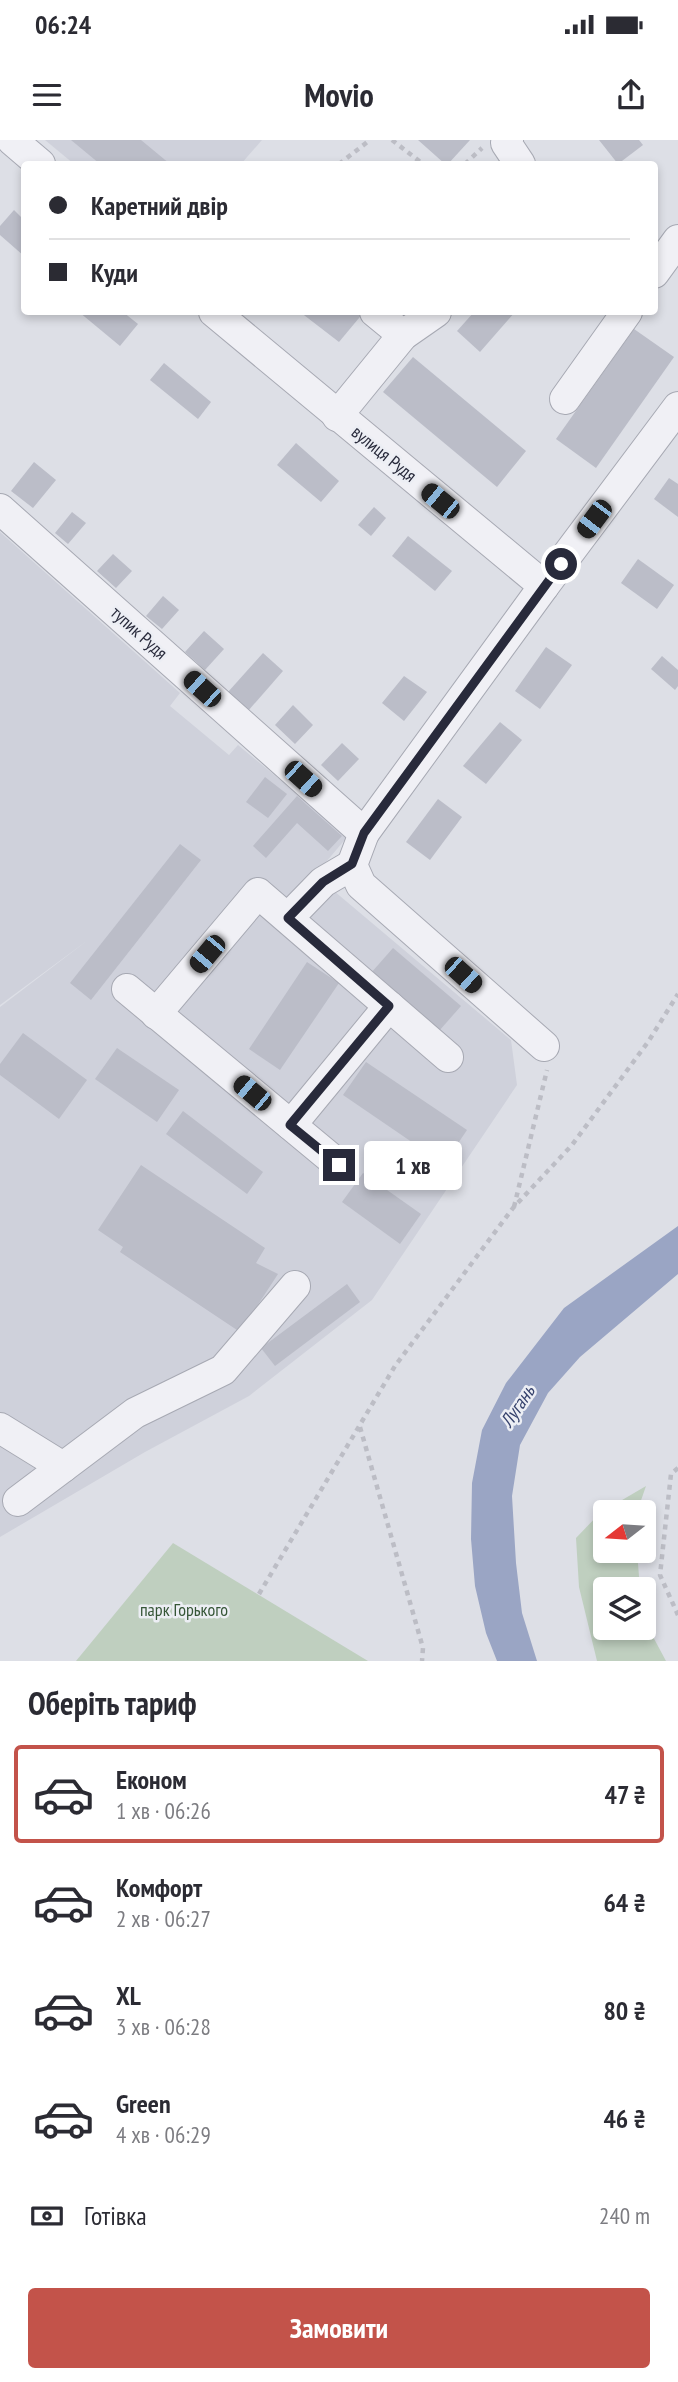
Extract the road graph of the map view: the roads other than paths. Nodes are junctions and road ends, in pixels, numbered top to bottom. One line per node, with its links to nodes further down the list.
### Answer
1 (12, 140): 3 (street)
2 (508, 140): 4 (street)
3 (36, 161)
4 (518, 161)
5 (678, 240): 6 (street)
6 (658, 268)
7 (218, 315): 14 (street, вулиця Рудя)
8 (379, 315): 11 (street)
9 (432, 315): 11 (street)
10 (625, 315): 12 (street)
11 (403, 335): 14 (street)
12 (565, 399)
13 (678, 407): 16 (street)
14 (337, 416): 16 (street, вулиця Рудя)
15 (0, 509): 17 (street, тупик Рудя)
16 (544, 586): 17 (street)
17 (364, 833): 18 (street)
18 (352, 864): 19 (street); 23 (street)
19 (288, 918): 21 (street); 22 (street)
20 (127, 989): 22 (street)
21 (389, 1006): 24 (street); 25 (street)
22 (156, 1014): 25 (street)
23 (544, 1046)
24 (448, 1057)
25 (290, 1125): 26 (street)
26 (339, 1165)
27 (295, 1286): 29 (street)
28 (0, 1428): 29 (street)
29 (63, 1467): 30 (street)
30 (18, 1501)

